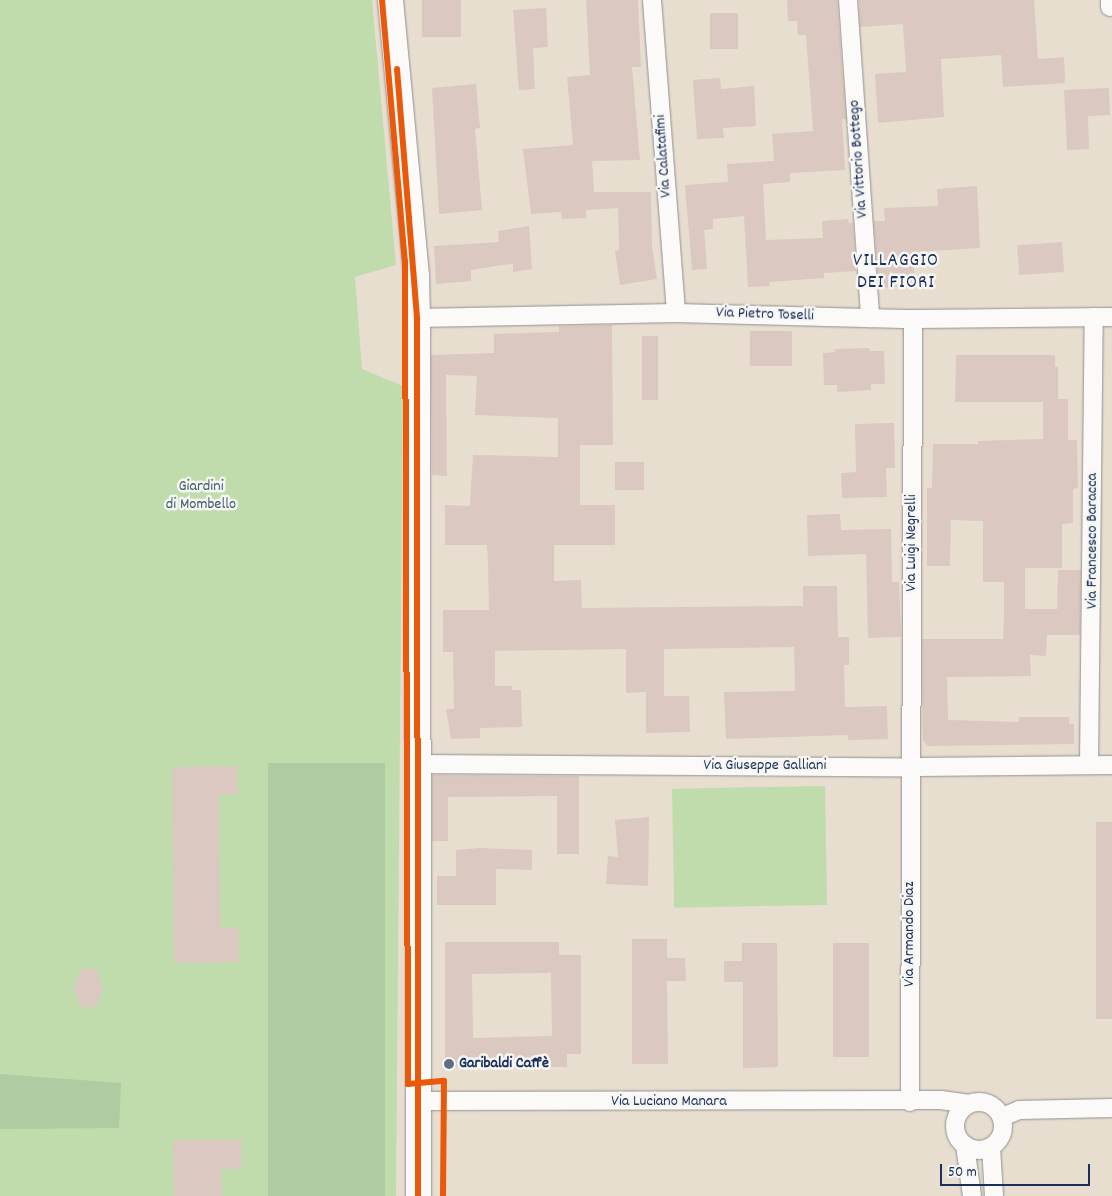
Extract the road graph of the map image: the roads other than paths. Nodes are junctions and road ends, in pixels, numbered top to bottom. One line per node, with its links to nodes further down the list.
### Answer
1 (390, 0): 7 (street)
2 (652, 0): 4 (street, Via Calatafimi)
3 (848, 0): 8 (street, Via Vittorio Bottego)
4 (676, 313): 7 (street, Via Pietro Toselli); 8 (street, Via Pietro Toselli)
5 (1094, 317): 6 (street, Via Pietro Toselli); 9 (street, Via Pietro Toselli); 11 (street, Via Francesco Baracca)
6 (1112, 317)
7 (417, 318): 10 (street)
8 (870, 318): 9 (street, Via Pietro Toselli)
9 (913, 319): 13 (street, Via Luigi Negrelli)
10 (419, 764): 13 (street, Via Giuseppe Galliani); 14 (street)
11 (1089, 765): 12 (street, Via Giuseppe Galliani); 13 (street, Via Giuseppe Galliani)
12 (1112, 765)
13 (910, 767): 15 (street, Via Armando Diaz)
14 (418, 1101): 15 (street, Via Luciano Manara); 22 (street)
15 (915, 1101): 16 (street, Via Luciano Manara); 19 (street, Via Luciano Manara)
16 (968, 1104): 18 (street); 19 (street)
17 (1112, 1108): 18 (street)
18 (1002, 1117): 21 (street)
19 (955, 1127): 20 (street)
20 (965, 1145): 21 (street); 23 (street)
21 (991, 1147): 24 (street)
22 (418, 1196)
23 (972, 1196)
24 (994, 1196)

